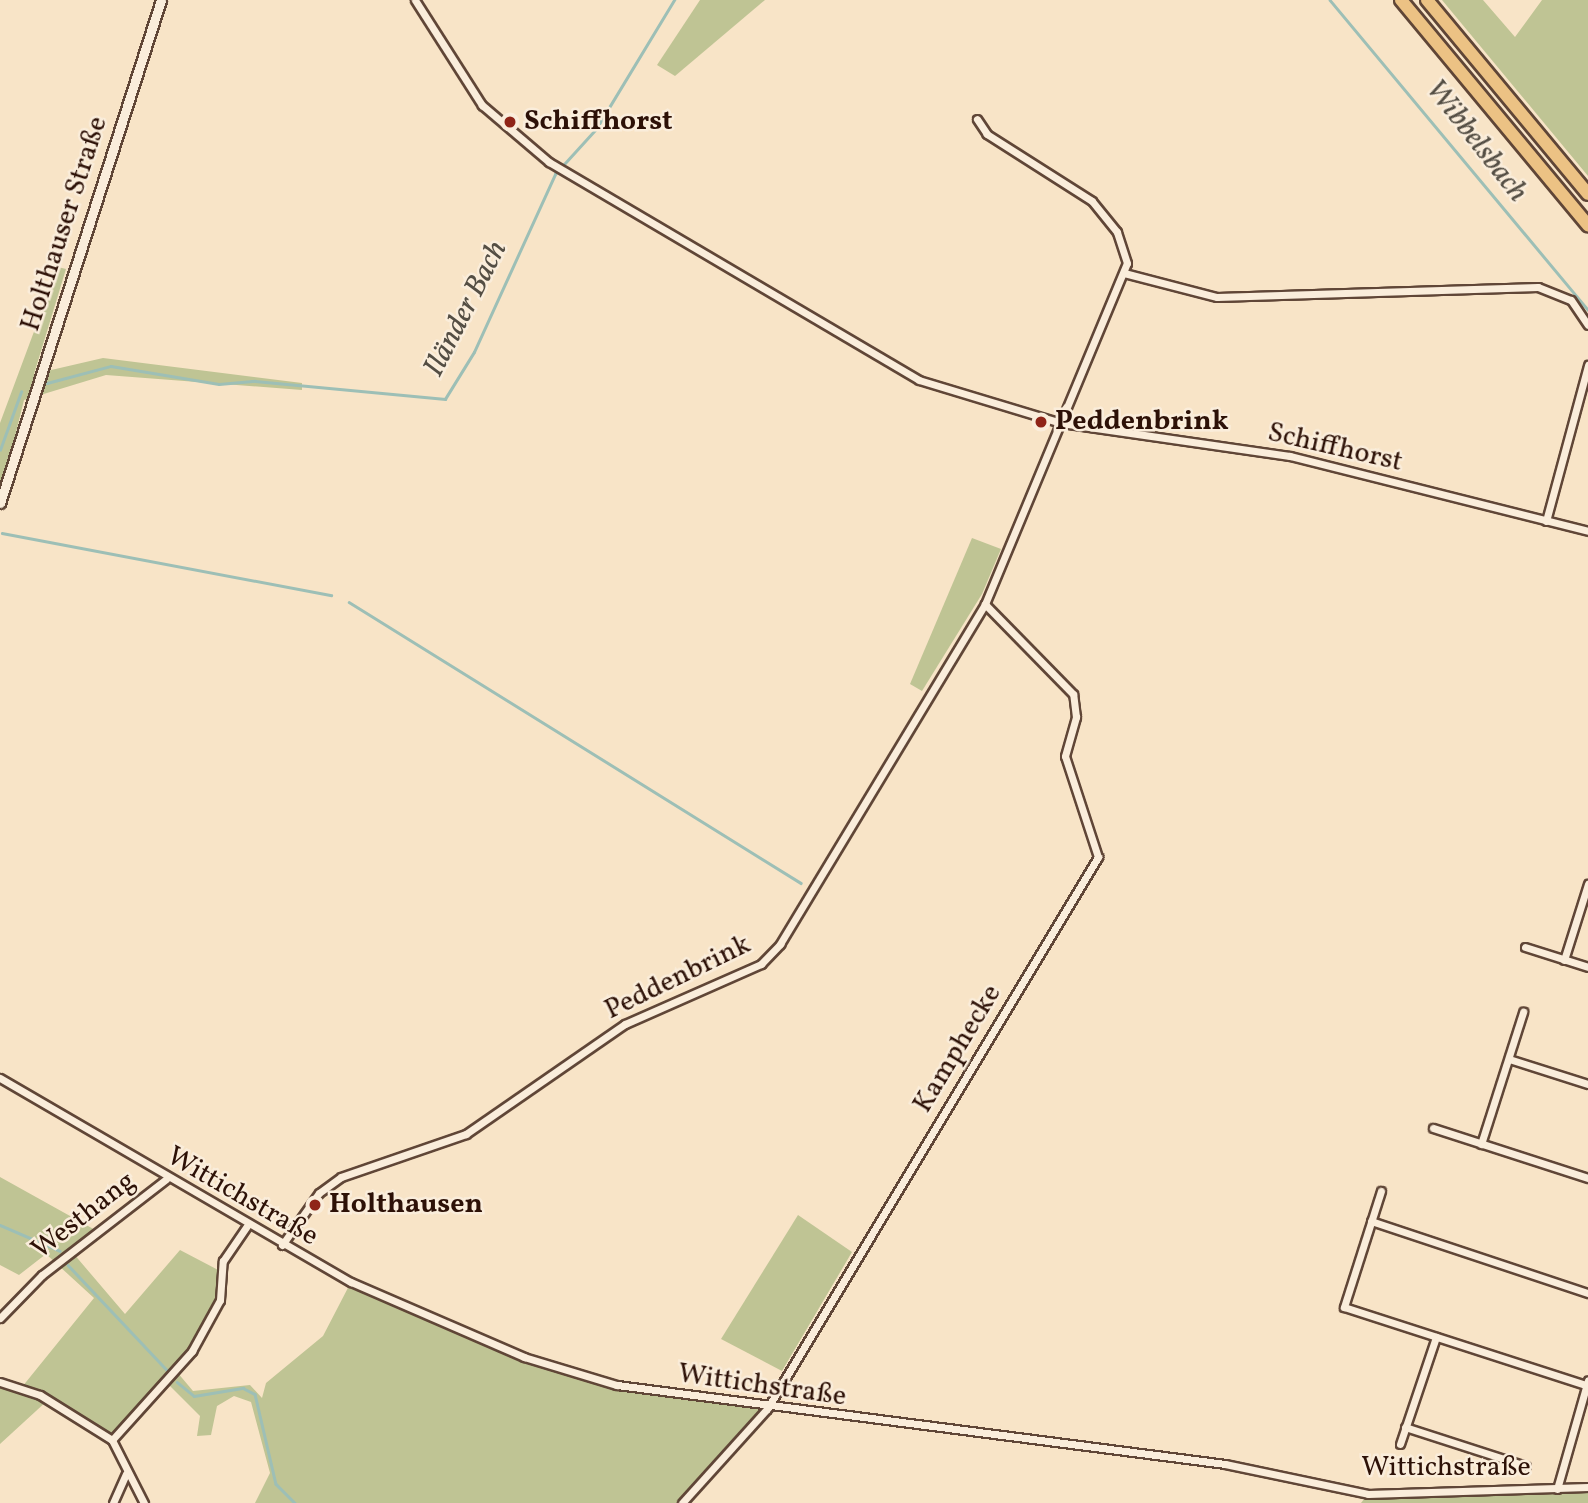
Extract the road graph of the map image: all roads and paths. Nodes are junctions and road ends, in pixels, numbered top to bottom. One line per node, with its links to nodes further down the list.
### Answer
1 (161, 0): 12 (street, Holthauser Straße)
2 (415, 0): 11 (street, Schiffhorst)
3 (1401, 0): 7 (highway)
4 (1427, 0): 6 (highway)
5 (977, 119): 8 (street)
6 (1588, 194)
7 (1588, 225)
8 (1124, 273): 9 (street); 11 (street, Peddenbrink)
9 (1588, 325)
10 (1588, 365): 13 (street)
11 (1061, 423): 13 (street, Schiffhorst); 15 (street, Peddenbrink)
12 (0, 503)
13 (1546, 521): 14 (street, Schiffhorst)
14 (1588, 531)
15 (985, 604): 31 (street, Peddenbrink); 37 (street, Kamphecke)
16 (1588, 884): 18 (street)
17 (1525, 947): 18 (street)
18 (1564, 960): 19 (street)
19 (1588, 967)
20 (1523, 1012): 21 (street)
21 (1508, 1059): 23 (street); 25 (street)
22 (0, 1079): 27 (street, Wittichstraße)
23 (1588, 1084)
24 (1433, 1128): 25 (street)
25 (1481, 1144): 26 (street)
26 (1588, 1178)
27 (166, 1179): 30 (street, Wittichstraße); 33 (street, Westhang)
28 (1381, 1191): 29 (street)
29 (1371, 1221): 32 (street); 34 (street)
30 (247, 1226): 31 (street, Wittichstraße); 39 (street)
31 (282, 1245): 37 (street, Wittichstraße)
32 (1588, 1293)
33 (0, 1318)
34 (1436, 1337): 36 (street); 38 (street)
35 (0, 1382): 39 (street)
36 (1587, 1384): 44 (street)
37 (767, 1409): 44 (street, Wittichstraße); 47 (street, Kamphecke)
38 (1405, 1427): 40 (street); 41 (street)
39 (112, 1440): 42 (street)
40 (1400, 1444)
41 (1526, 1466)
42 (127, 1474): 45 (street); 46 (street)
43 (1588, 1487): 44 (street, Wittichstraße)
44 (1557, 1489)
45 (113, 1503)
46 (144, 1503)
47 (682, 1503)

